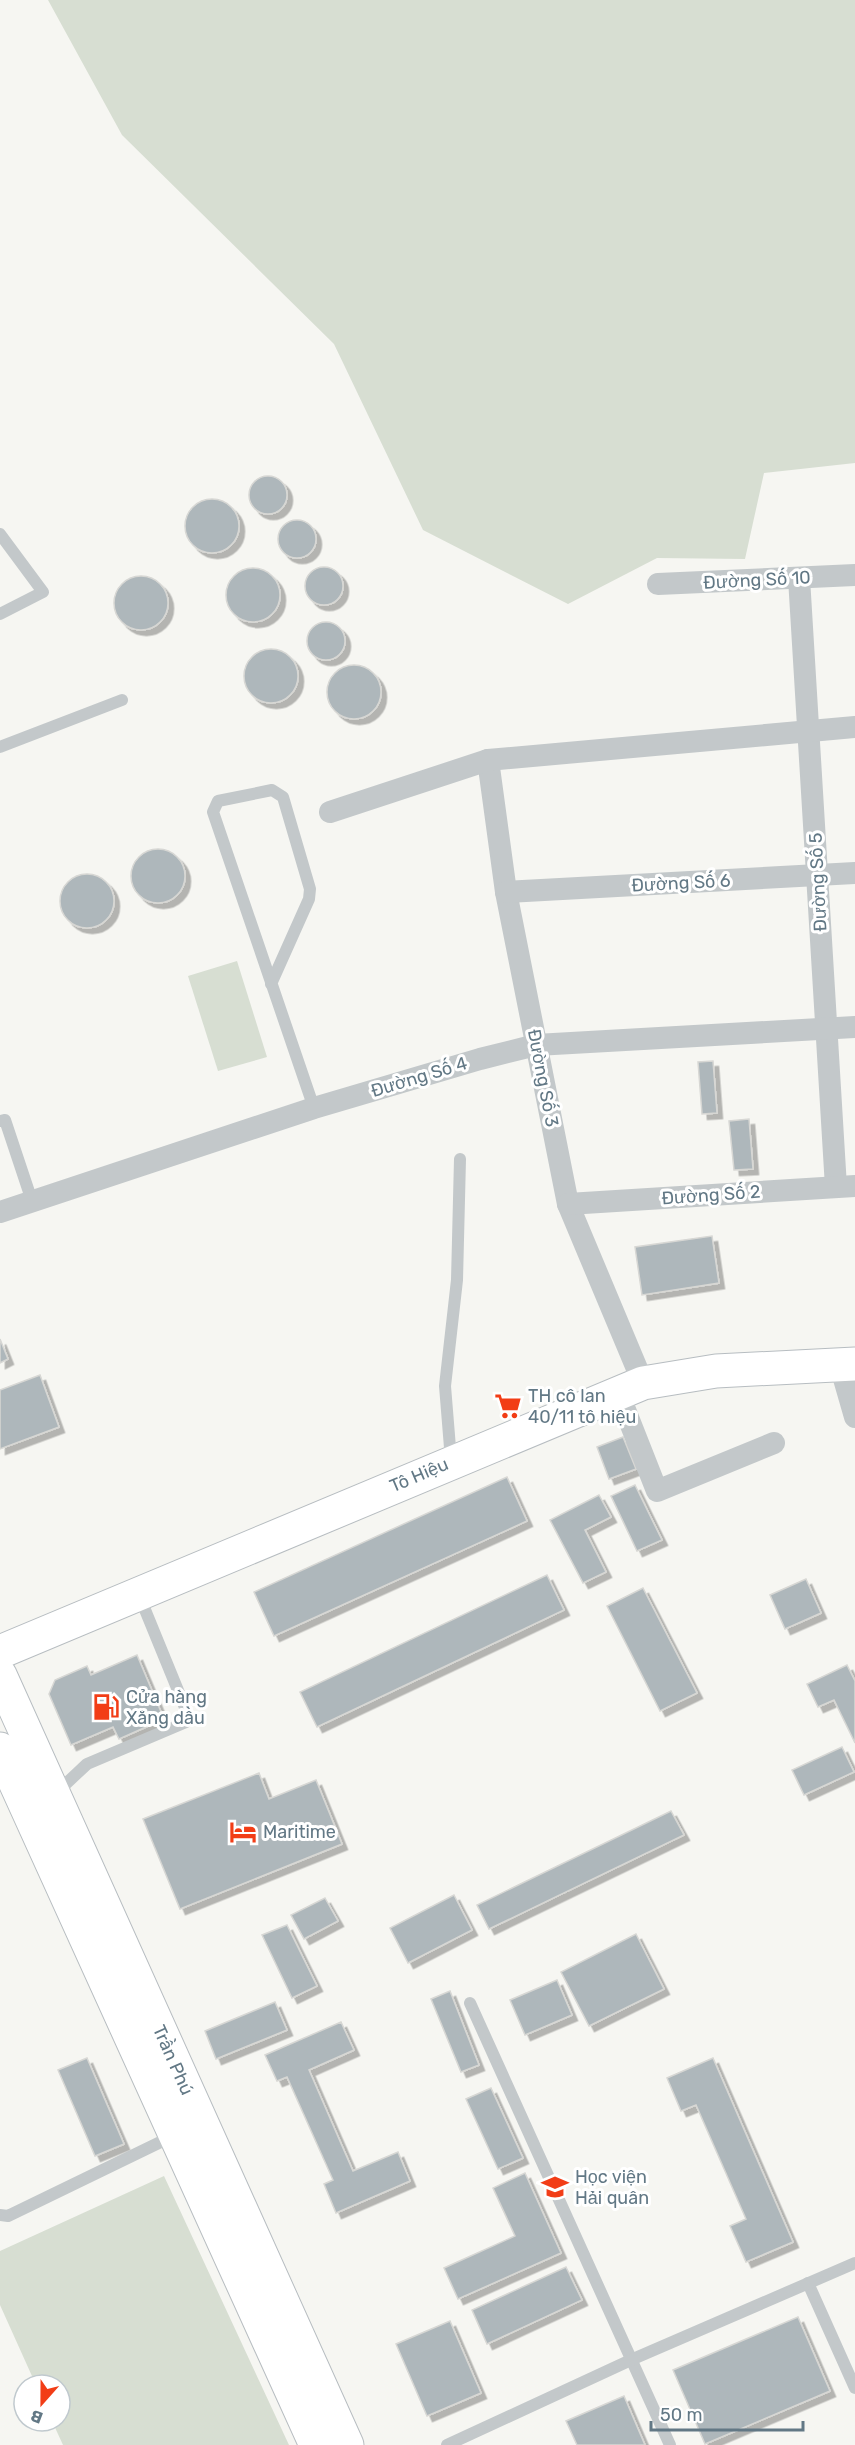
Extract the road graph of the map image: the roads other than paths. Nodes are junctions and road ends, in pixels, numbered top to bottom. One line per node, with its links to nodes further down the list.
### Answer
1 (0, 534): 5 (lane)
2 (855, 575): 3 (street, Đường Số 10)
3 (800, 578): 4 (street, Đường Số 10); 8 (street, Đường Số 5)
4 (658, 584)
5 (0, 614)
6 (122, 700): 9 (lane)
7 (855, 727): 8 (street)
8 (808, 730): 10 (street); 13 (street, Đường Số 5)
9 (0, 747)
10 (488, 760): 11 (street); 14 (street, Đường Số 3)
11 (330, 812)
12 (855, 873): 13 (street, Đường Số 6)
13 (817, 875): 14 (street, Đường Số 6); 17 (street, Đường Số 5)
14 (506, 892): 18 (street, Đường Số 3)
15 (271, 984): 15 (lane); 20 (lane)
16 (855, 1027): 17 (street, Đường Số 4)
17 (826, 1029): 18 (street, Đường Số 4); 23 (street, Đường Số 5)
18 (536, 1045): 20 (street, Đường Số 4); 25 (street, Đường Số 3)
19 (0, 1107): 21 (lane)
20 (314, 1108): 24 (street, Đường Số 4)
21 (2, 1121): 24 (lane)
22 (460, 1159): 31 (lane)
23 (845, 1186): 25 (street, Đường Số 2)
24 (32, 1201): 26 (street, Đường Số 4)
25 (568, 1204): 28 (street, Đường Số 3)
26 (0, 1212)
27 (847, 1365): 28 (main road, Tô Hiệu); 29 (street)
28 (631, 1388): 30 (street, Đường Số 3); 31 (main road, Tô Hiệu)
29 (855, 1417)
30 (774, 1443)
31 (452, 1461): 32 (main road, Tô Hiệu)
32 (139, 1595): 33 (main road, Tô Hiệu); 36 (lane)
33 (0, 1652)
34 (0, 1675): 36 (main road, Trần Phú)
35 (0, 1749): 38 (main road, Trần Phú)
36 (54, 1795): 39 (main road, Trần Phú)
37 (470, 2004): 43 (lane)
38 (175, 2135): 39 (main road, Trần Phú); 40 (lane)
39 (208, 2173): 45 (main road, Trần Phú); 46 (main road, Trần Phú)
40 (0, 2215)
41 (855, 2263): 42 (lane)
42 (808, 2283): 43 (lane); 44 (lane)
43 (633, 2360): 47 (lane); 48 (lane)
44 (855, 2388)
45 (316, 2445)
46 (347, 2445)
47 (447, 2445)
48 (670, 2445)

